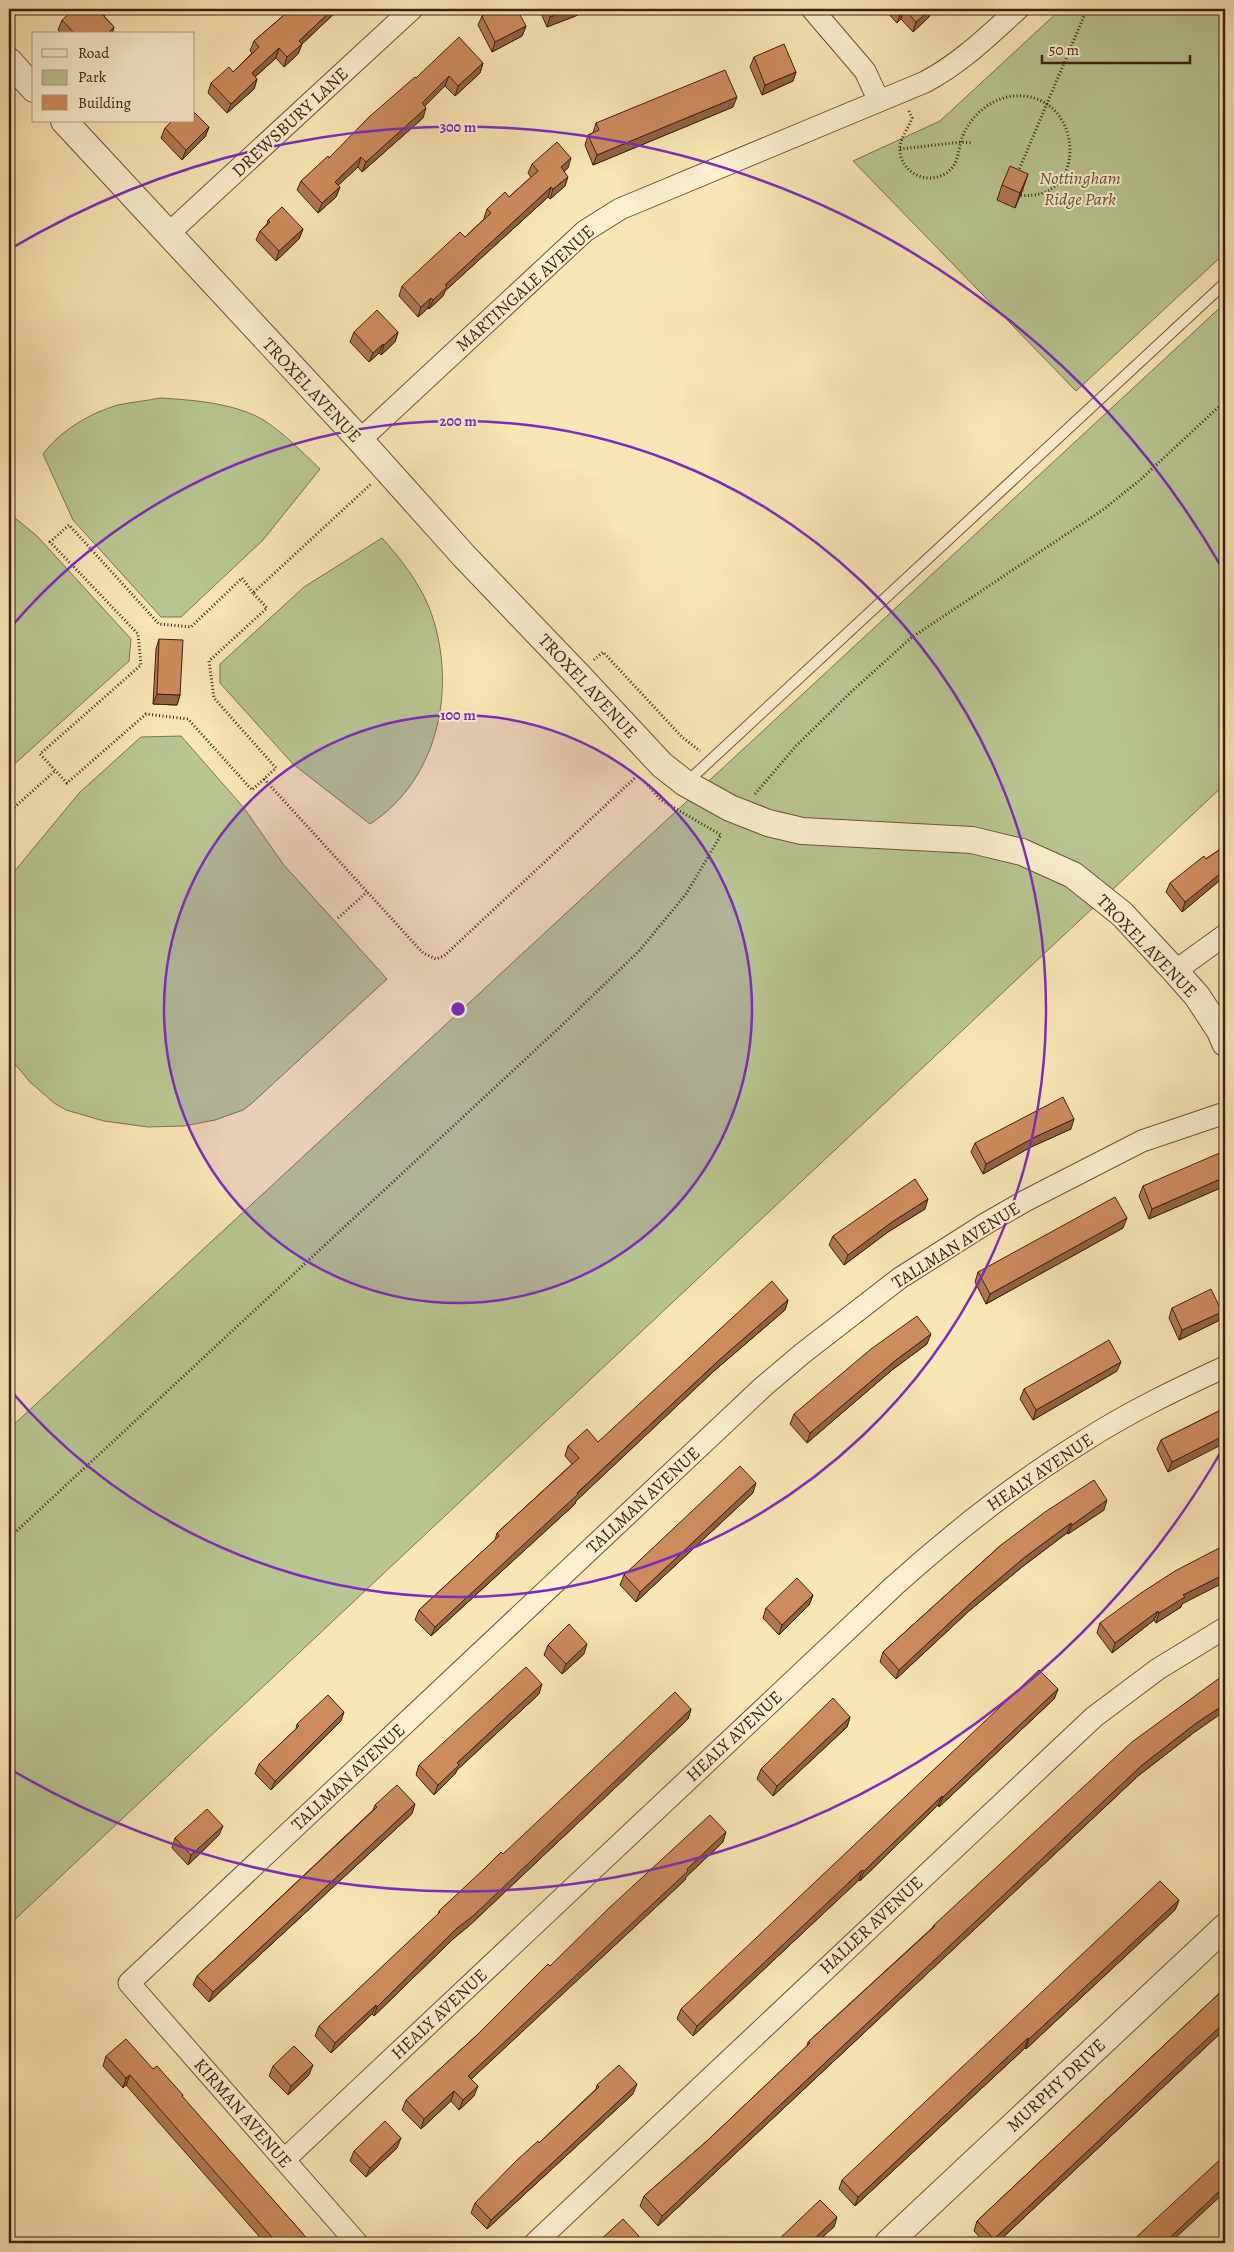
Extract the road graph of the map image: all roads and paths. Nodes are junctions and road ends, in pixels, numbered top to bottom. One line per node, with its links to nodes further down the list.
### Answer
1 (412, 9): 16 (street, DREWSBURY LANE)
2 (812, 9): 8 (street)
3 (1018, 9): 7 (street, MARTINGALE AVENUE)
4 (1087, 9): 9 (path)
5 (9, 61): 6 (street)
6 (32, 86)
7 (902, 91): 8 (street, MARTINGALE AVENUE); 13 (path)
8 (879, 101): 19 (street, MARTINGALE AVENUE)
9 (1047, 104): 11 (path); 14 (path); 15 (path)
10 (65, 122): 16 (street, TROXEL AVENUE)
11 (962, 142): 12 (path); 13 (path); 13 (path)
12 (972, 143)
13 (900, 150)
14 (1017, 176)
15 (1020, 195)
16 (167, 235): 19 (street, TROXEL AVENUE)
17 (1225, 283): 23 (lane)
18 (1225, 401): 29 (path)
19 (360, 440): 20 (street, TROXEL AVENUE)
20 (386, 470): 21 (path); 22 (street, TROXEL AVENUE)
21 (253, 593): 25 (path); 27 (path)
22 (578, 675): 23 (path); 28 (street, TROXEL AVENUE)
23 (709, 762): 28 (lane)
24 (632, 768): 26 (path)
25 (55, 771): 27 (path); 30 (path)
26 (638, 775): 31 (path); 38 (path)
27 (264, 779): 31 (path)
28 (685, 783): 34 (street, TROXEL AVENUE)
29 (751, 793)
30 (9, 812)
31 (367, 892): 32 (path)
32 (338, 918)
33 (1225, 935): 34 (street)
34 (1175, 971): 35 (street, TROXEL AVENUE)
35 (1225, 1043)
36 (1225, 1113): 41 (street, TALLMAN AVENUE)
37 (1225, 1367): 42 (street, HEALY AVENUE)
38 (9, 1538)
39 (1225, 1628): 44 (street, HALLER AVENUE)
40 (1225, 1927): 45 (street, MURPHY DRIVE)
41 (129, 1983): 42 (street, KIRMAN AVENUE)
42 (284, 2160): 43 (street, KIRMAN AVENUE)
43 (357, 2243)
44 (535, 2243)
45 (888, 2243)

